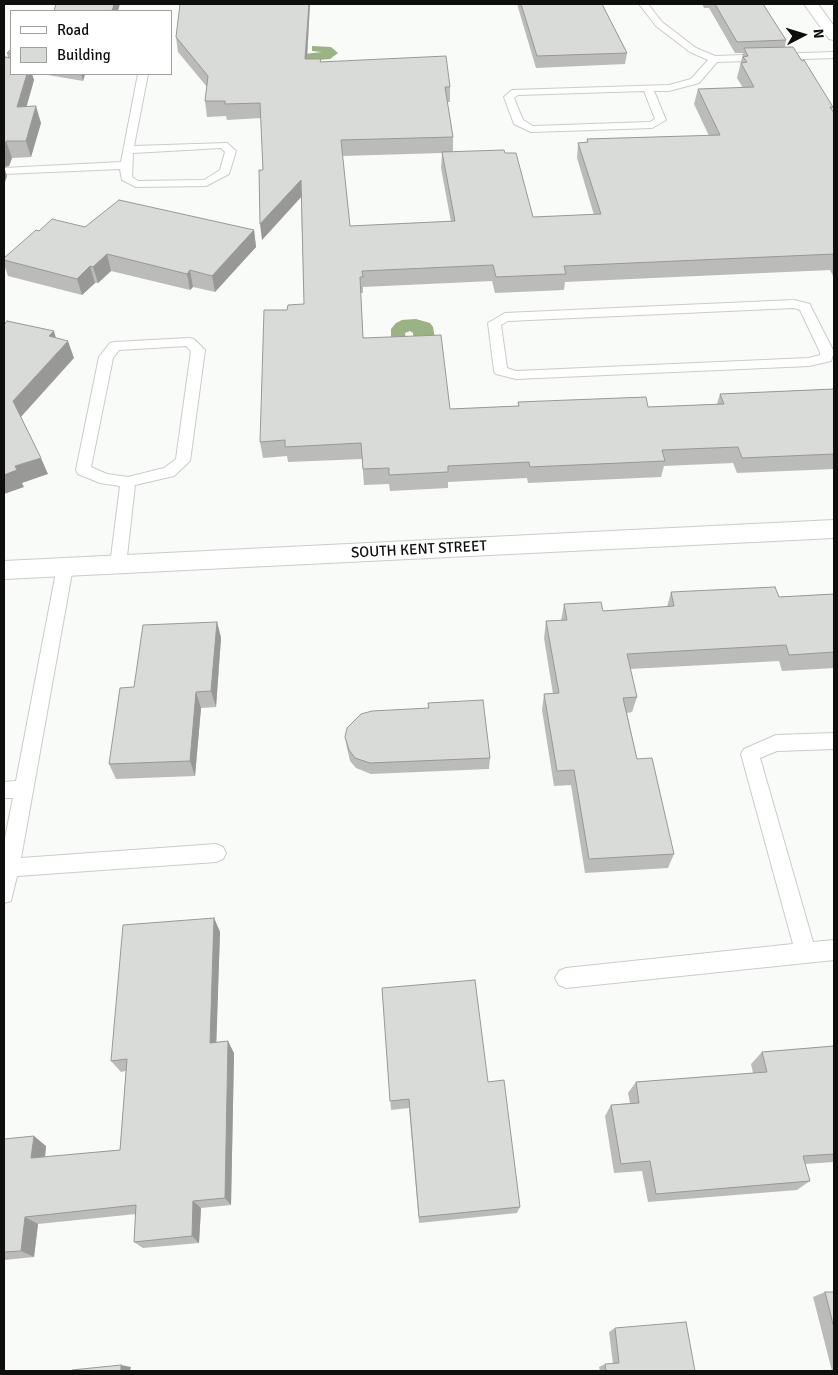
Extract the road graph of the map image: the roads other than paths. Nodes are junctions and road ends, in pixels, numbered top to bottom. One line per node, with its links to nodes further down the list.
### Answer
1 (643, 4): 5 (lane)
2 (811, 4): 3 (street)
3 (834, 36)
4 (834, 55): 5 (lane)
5 (714, 59): 7 (lane)
6 (143, 75): 8 (lane)
7 (648, 88): 7 (lane)
8 (128, 150): 9 (lane); 9 (lane)
9 (126, 165): 10 (lane)
10 (4, 171)
11 (818, 331): 11 (lane); 12 (lane)
12 (834, 331)
13 (128, 482): 13 (lane); 15 (lane)
14 (834, 529): 15 (street, SOUTH KENT STREET)
15 (118, 565): 16 (street, SOUTH KENT STREET)
16 (65, 567): 17 (street, SOUTH KENT STREET); 19 (lane)
17 (4, 570)
18 (834, 741): 24 (lane)
19 (13, 790): 21 (lane)
20 (216, 853): 21 (lane)
21 (8, 868): 22 (lane)
22 (4, 894)
23 (834, 950): 24 (lane)
24 (806, 953): 25 (lane)
25 (566, 978)

